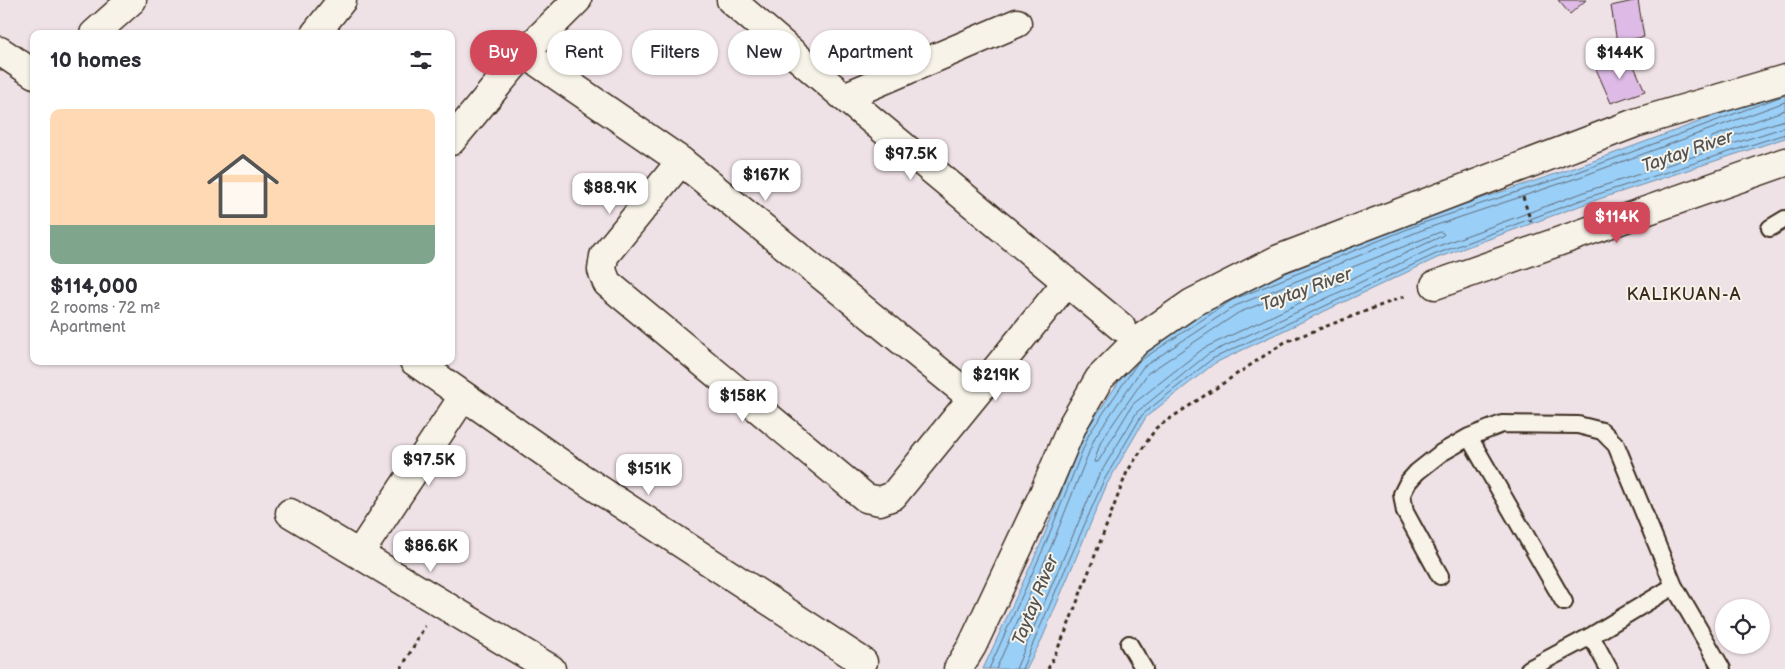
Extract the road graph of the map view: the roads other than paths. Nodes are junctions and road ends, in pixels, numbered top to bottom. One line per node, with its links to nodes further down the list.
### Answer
1 (132, 0): 6 (street)
2 (342, 0): 7 (street)
3 (577, 0): 8 (street)
4 (731, 0): 14 (street)
5 (1017, 23): 14 (street)
6 (98, 30)
7 (318, 30)
8 (537, 40)
9 (0, 51): 11 (street)
10 (537, 62): 16 (street)
11 (30, 71)
12 (506, 75): 15 (street)
13 (1785, 79): 36 (street)
14 (844, 97): 20 (street)
15 (455, 136)
16 (681, 161): 25 (street); 25 (street)
17 (1785, 162): 21 (street)
18 (1785, 219): 19 (lane)
19 (1770, 228)
20 (1067, 282): 22 (street); 25 (street)
21 (1435, 285)
22 (1121, 327)
23 (420, 365): 24 (street)
24 (463, 396): 28 (street); 35 (street)
25 (972, 398)
26 (1469, 437): 29 (lane); 30 (lane); 31 (lane)
27 (290, 513): 28 (street)
28 (359, 554): 34 (street)
29 (1440, 576)
30 (1674, 586): 32 (lane); 40 (lane)
31 (1564, 602)
32 (1591, 636): 38 (lane); 39 (lane)
33 (1129, 644): 37 (lane)
34 (551, 669)
35 (858, 669)
36 (958, 669)
37 (1144, 669)
38 (1529, 669)
39 (1609, 669)
40 (1722, 669)

